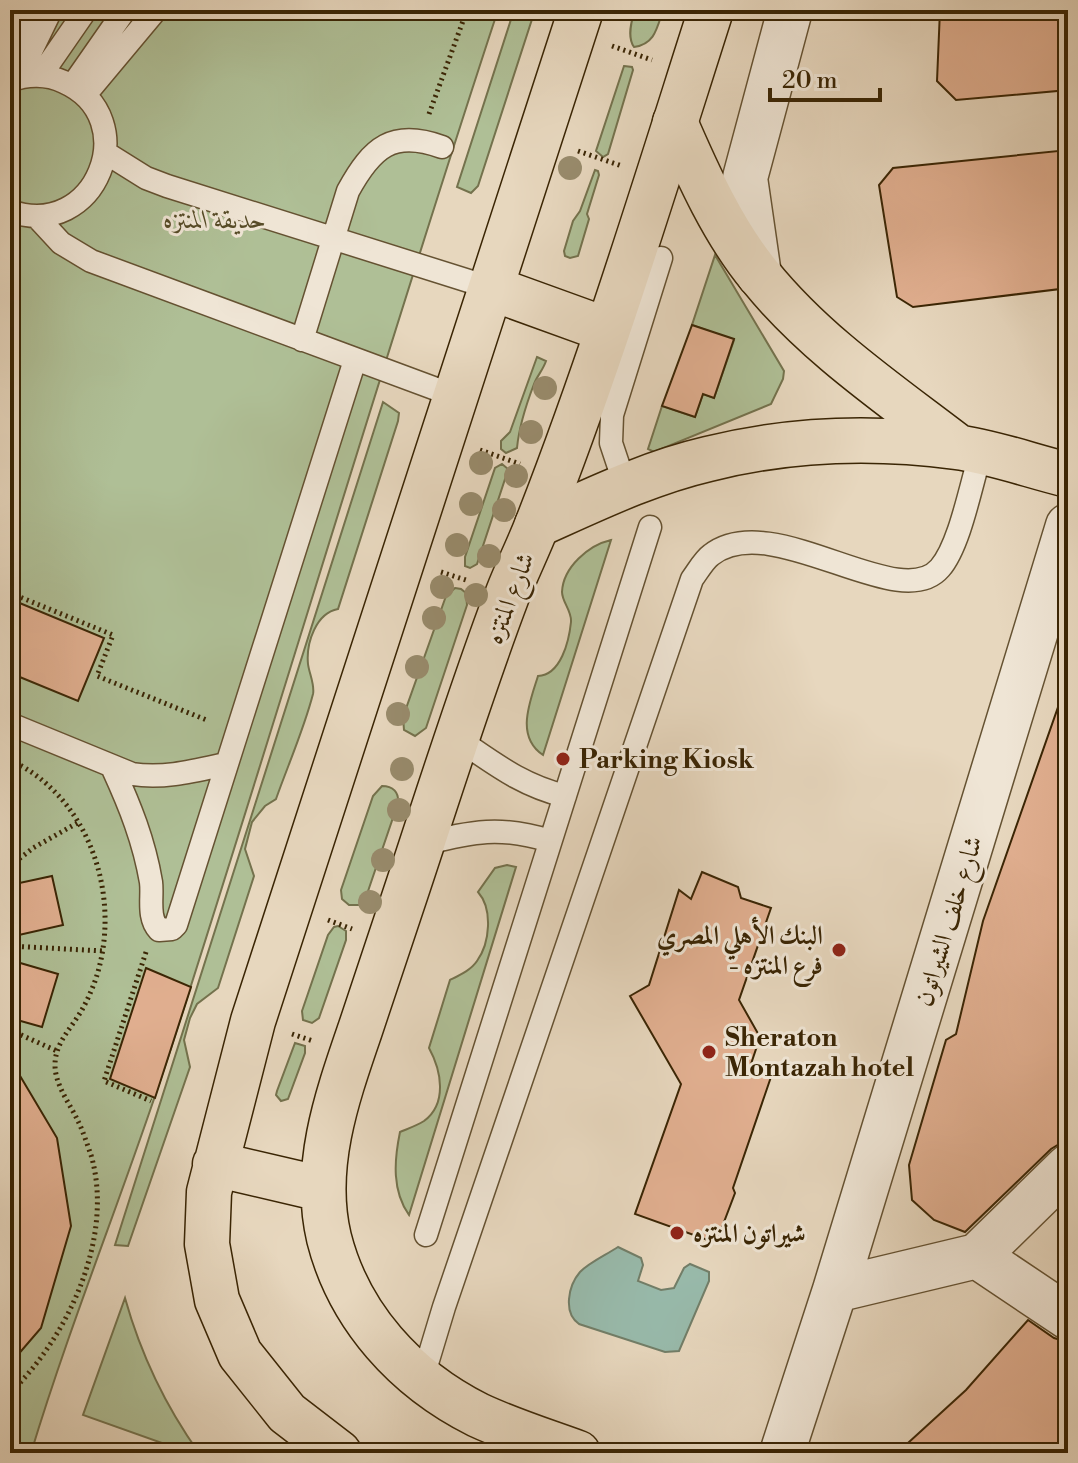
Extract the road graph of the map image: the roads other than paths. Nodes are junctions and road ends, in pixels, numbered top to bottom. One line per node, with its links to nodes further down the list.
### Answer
1 (27, 10): 9 (lane)
2 (51, 10): 9 (lane)
3 (86, 10): 10 (lane)
4 (125, 10): 11 (lane)
5 (156, 10): 11 (lane)
6 (711, 10): 12 (main road, شارع المنتزه)
7 (790, 10): 19 (street)
8 (577, 21): 20 (main road)
9 (13, 75): 10 (lane)
10 (41, 75): 11 (lane)
11 (78, 90): 14 (lane)
12 (675, 122): 19 (main road); 21 (main road, شارع المنتزه)
13 (431, 143): 17 (lane)
14 (106, 153): 16 (lane); 17 (lane)
15 (10, 211): 16 (lane)
16 (36, 216): 22 (lane)
17 (334, 238): 20 (lane); 22 (lane)
18 (661, 258): 27 (lane)
19 (759, 275): 25 (main road)
20 (491, 288): 21 (main road); 24 (main road)
21 (607, 330): 28 (main road, شارع المنتزه)
22 (302, 340): 23 (lane)
23 (355, 360): 24 (lane); 33 (lane)
24 (455, 396): 38 (main road)
25 (969, 450): 26 (main road); 27 (main road); 45 (lane)
26 (1068, 475)
27 (625, 485): 28 (main road)
28 (537, 525): 32 (main road, شارع المنتزه)
29 (1068, 526): 43 (street, شارع خلف الشيراتون)
30 (650, 527): 35 (lane)
31 (10, 724): 34 (lane)
32 (458, 739): 35 (lane); 37 (main road, شارع المنتزه)
33 (226, 764): 34 (lane); 34 (lane)
34 (113, 769)
35 (565, 796): 36 (lane)
36 (550, 841): 37 (lane); 41 (lane)
37 (422, 844): 40 (main road, شارع المنتزه)
38 (215, 1164): 40 (main road); 46 (main road)
39 (1068, 1167): 42 (street)
40 (322, 1189): 45 (main road, شارع المنتزه)
41 (426, 1235)
42 (977, 1256): 43 (street); 44 (street)
43 (835, 1290): 48 (street, شارع خلف الشيراتون)
44 (1068, 1317)
45 (422, 1380): 47 (main road, شارع المنتزه)
46 (339, 1453)
47 (578, 1453)
48 (782, 1453)

